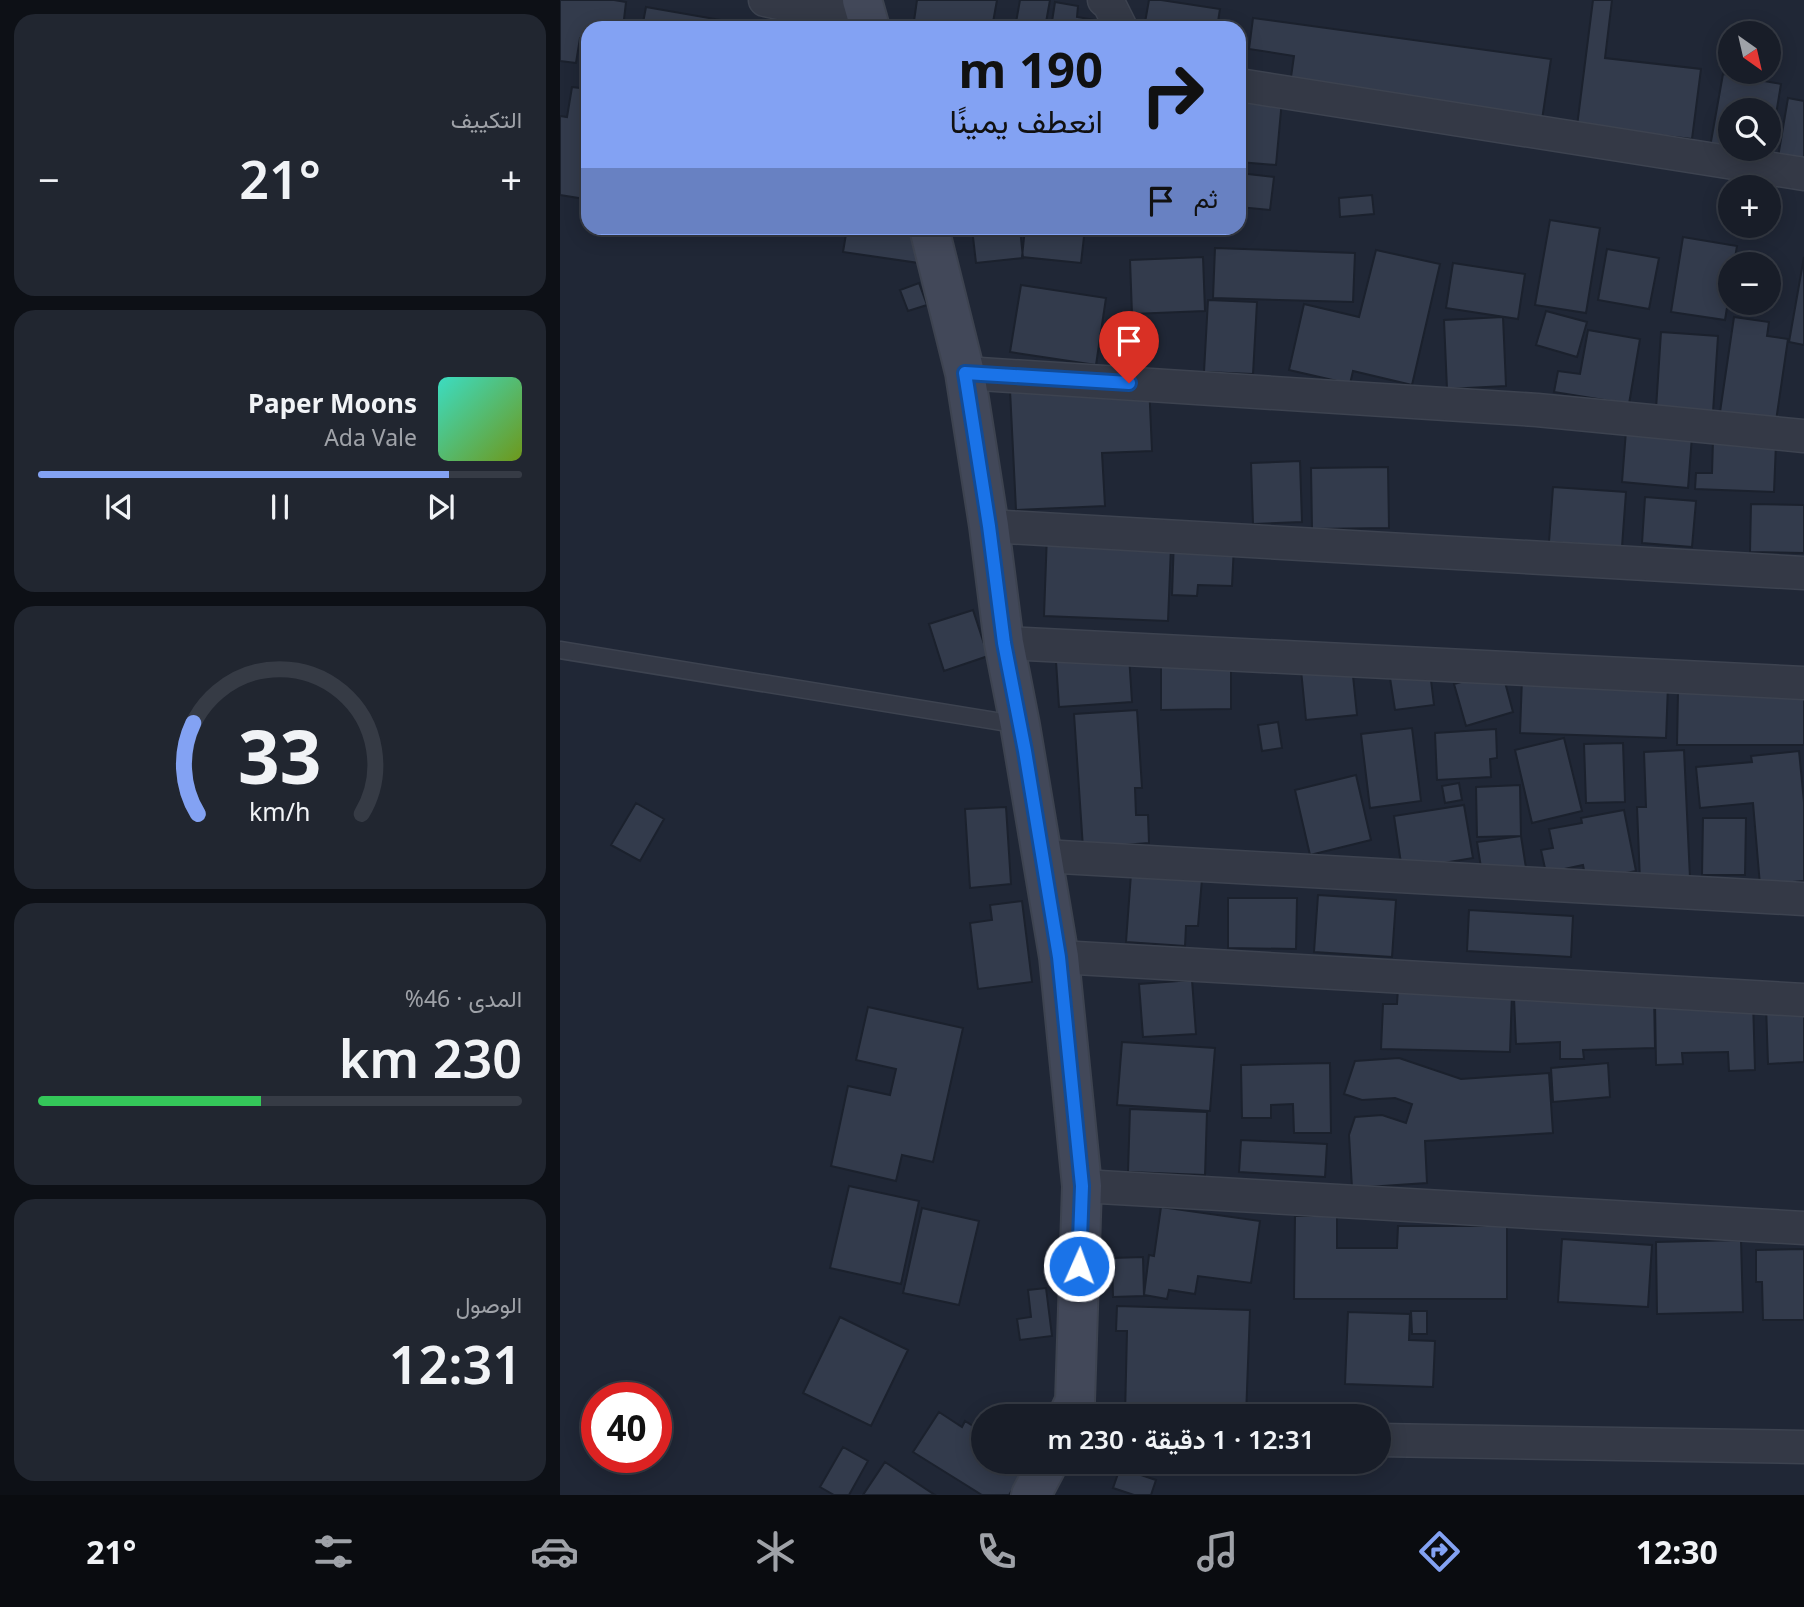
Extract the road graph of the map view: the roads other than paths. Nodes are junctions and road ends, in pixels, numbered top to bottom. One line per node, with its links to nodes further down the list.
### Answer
1 (765, 0): 3 (street)
2 (1104, 0): 4 (street)
3 (867, 17)
4 (1118, 21)
5 (1246, 86): 6 (street)
6 (1804, 174)
7 (931, 235): 8 (street)
8 (965, 373): 9 (street); 10 (street)
9 (1804, 436)
10 (989, 526): 11 (street); 12 (street)
11 (1804, 573)
12 (1004, 643): 14 (street); 15 (street)
13 (560, 650): 15 (lane)
14 (1804, 683)
15 (1020, 724): 16 (street)
16 (1042, 856): 17 (street); 18 (street)
17 (1804, 899)
18 (1059, 957): 19 (street); 20 (street)
19 (1804, 1000)
20 (1082, 1186): 21 (street); 22 (street)
21 (1804, 1228)
22 (1073, 1404)
23 (1391, 1440): 24 (street)
24 (1804, 1447)
25 (1042, 1474): 26 (street)
26 (1031, 1495)

